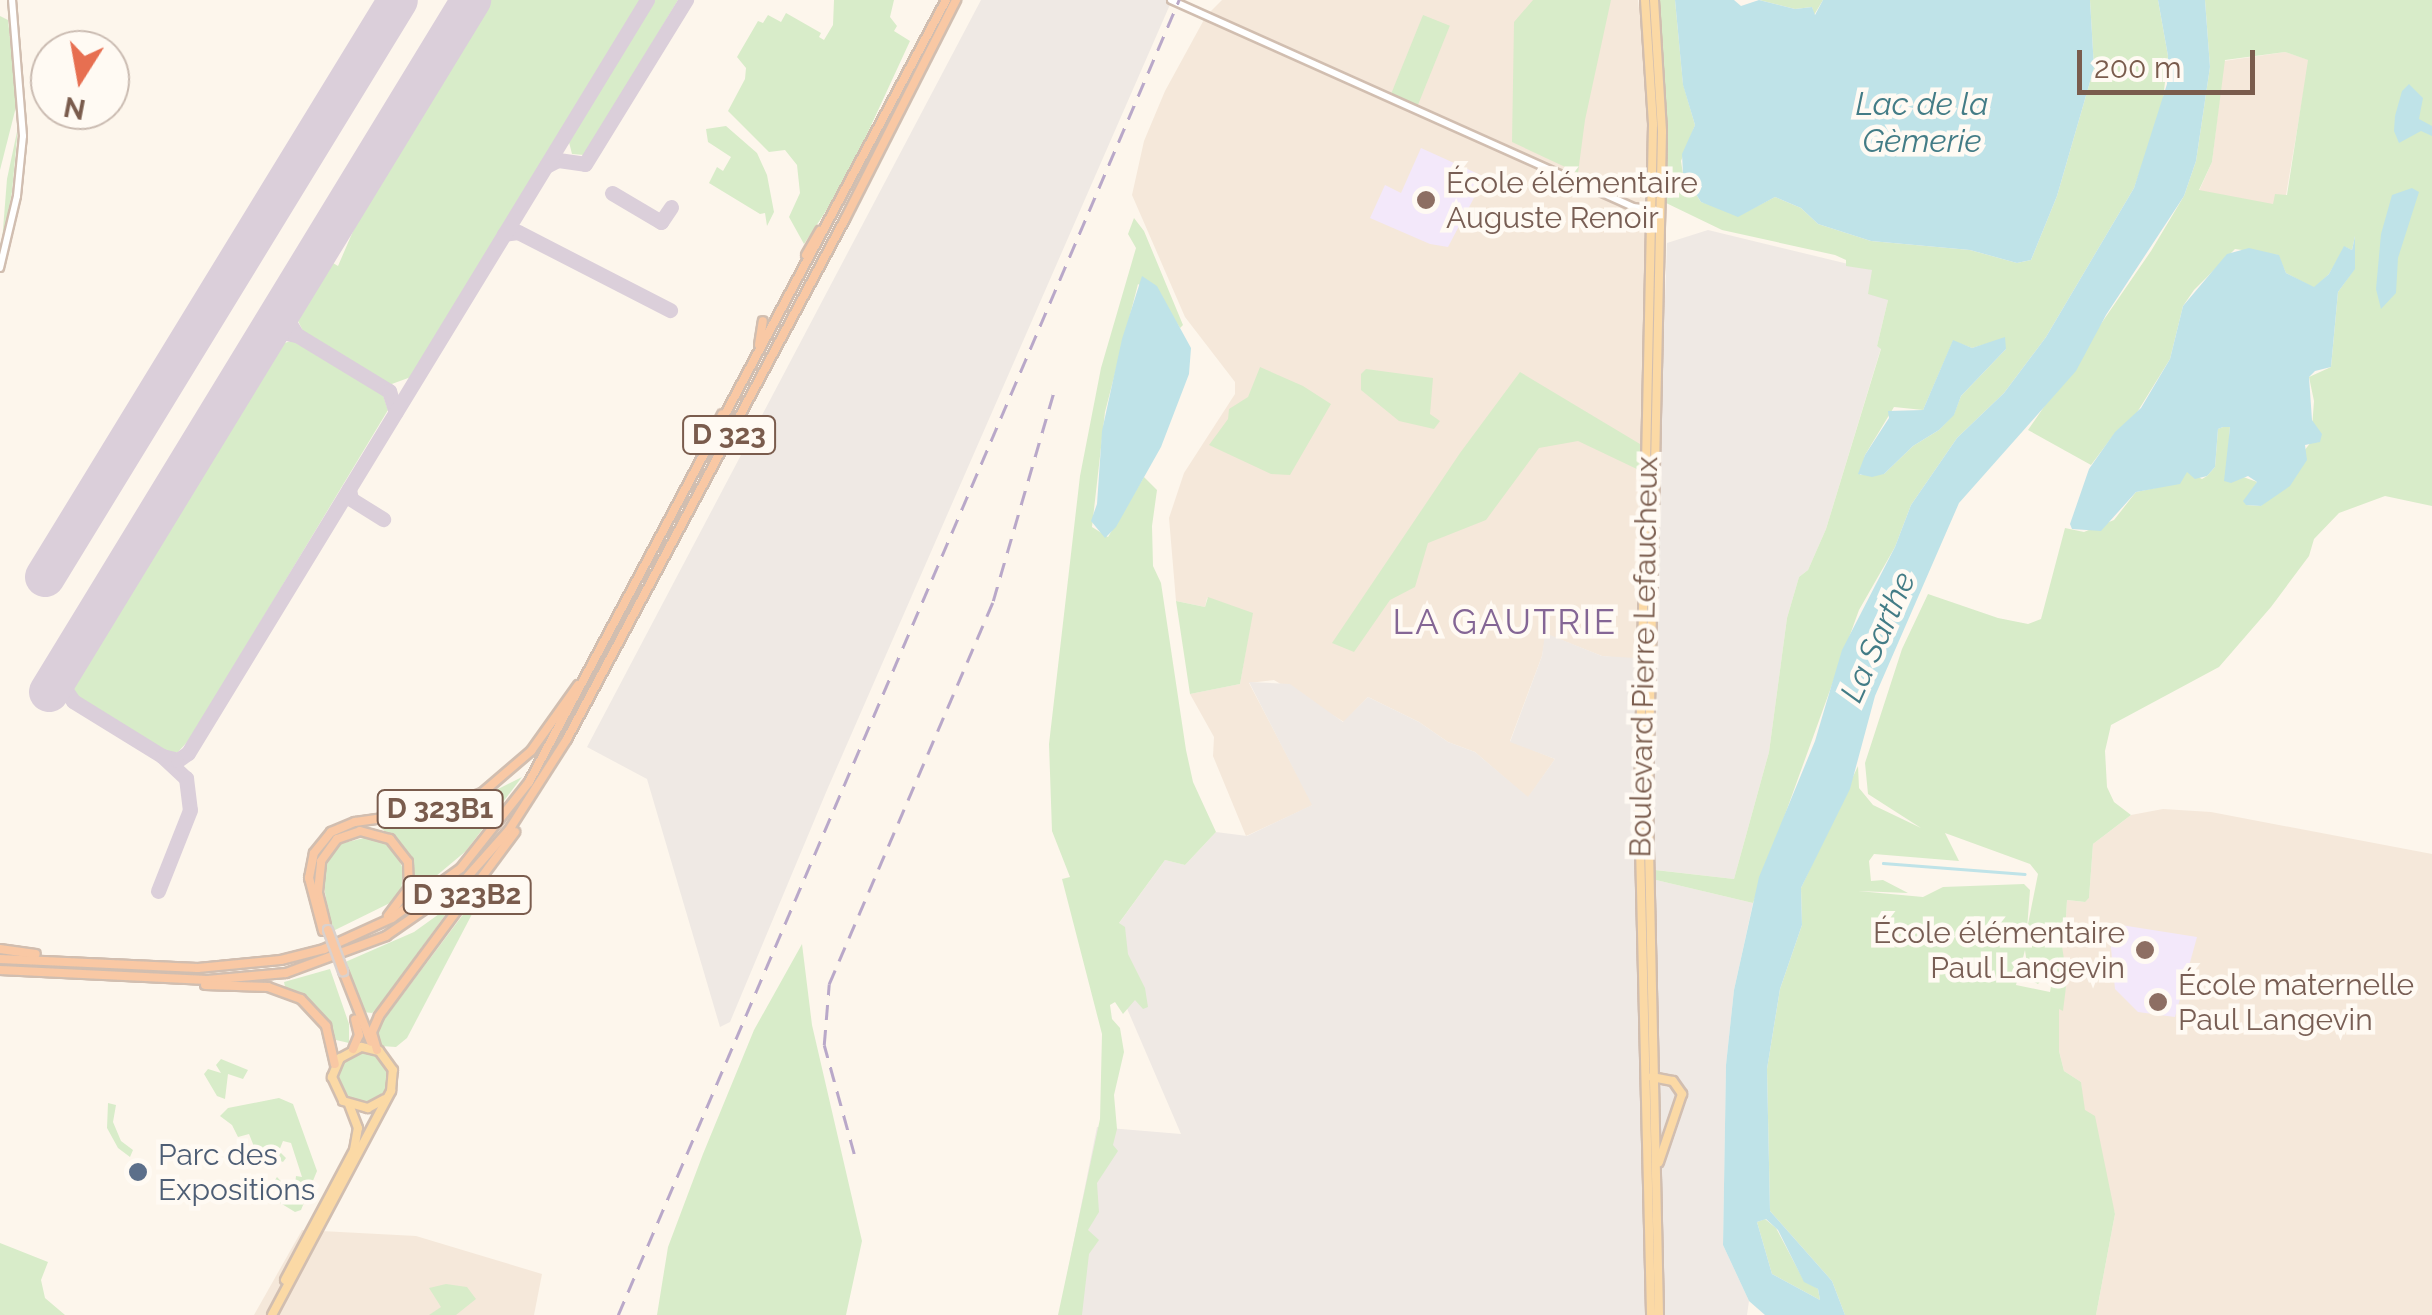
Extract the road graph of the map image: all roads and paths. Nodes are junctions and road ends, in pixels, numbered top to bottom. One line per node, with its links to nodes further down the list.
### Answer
1 (12, 0): 10 (street)
2 (946, 0): 7 (highway, D 323)
3 (956, 0): 14 (highway, D 323)
4 (1172, 0): 8 (street)
5 (1645, 0): 8 (main road, Boulevard Pierre Lefaucheux)
6 (1654, 0): 8 (main road, Boulevard Pierre Lefaucheux)
7 (848, 190): 9 (highway); 12 (highway, D 323)
8 (1656, 210): 26 (main road, Boulevard Pierre Lefaucheux)
9 (806, 255)
10 (0, 268)
11 (764, 320): 12 (highway)
12 (681, 502): 13 (highway, D 323)
13 (595, 661): 15 (highway, D 323); 16 (highway, D 323B1)
14 (567, 739): 22 (highway, D 323); 24 (highway, D 323B2)
15 (372, 928): 16 (highway); 18 (highway, D 323)
16 (325, 930): 21 (highway, bridge)
17 (0, 949): 18 (highway)
18 (65, 958): 19 (highway, D 323)
19 (0, 959)
20 (0, 970): 22 (highway, D 323)
21 (340, 972): 23 (highway); 24 (highway)
22 (142, 978): 25 (highway)
23 (353, 1049): 24 (main road); 25 (main road)
24 (376, 1050): 27 (main road)
25 (335, 1064): 28 (main road)
26 (1650, 1077): 29 (main road, Boulevard Pierre Lefaucheux); 29 (main road); 31 (main road, Boulevard Pierre Lefaucheux)
27 (386, 1100): 28 (main road); 30 (main road)
28 (349, 1105): 30 (main road)
29 (1655, 1176): 32 (main road, Boulevard Pierre Lefaucheux)
30 (269, 1315)
31 (1651, 1315)
32 (1659, 1315)

